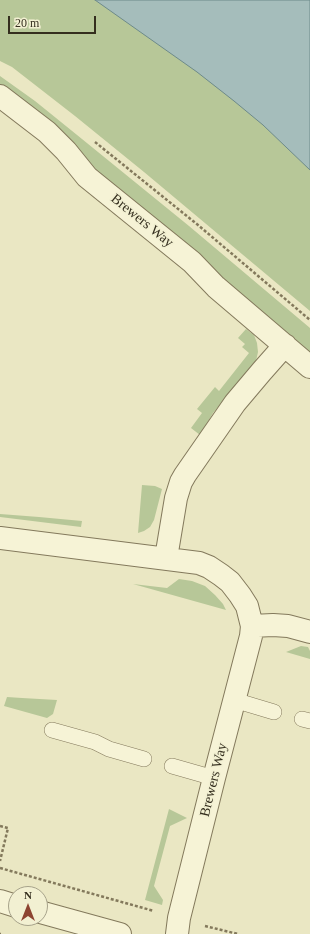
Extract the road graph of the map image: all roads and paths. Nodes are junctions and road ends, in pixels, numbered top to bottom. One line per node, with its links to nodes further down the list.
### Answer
1 (0, 96): 4 (street, Brewers Way)
2 (91, 139): 3 (path)
3 (310, 320)
4 (285, 345): 5 (street, Brewers Way); 7 (street)
5 (310, 367)
6 (0, 538): 7 (street, Brewers Way)
7 (166, 558): 8 (street, Brewers Way)
8 (252, 626): 9 (street); 10 (street, Brewers Way)
9 (310, 632)
10 (234, 700): 11 (lane); 15 (street, Brewers Way)
11 (274, 712)
12 (52, 730): 13 (lane)
13 (144, 759)
14 (172, 766): 15 (lane)
15 (214, 778): 23 (street, Brewers Way)
16 (0, 826): 17 (path)
17 (0, 860)
18 (0, 868): 19 (path)
19 (156, 911)
20 (48, 914): 22 (street)
21 (200, 924): 24 (path)
22 (120, 934)
23 (177, 934)
24 (238, 934)

